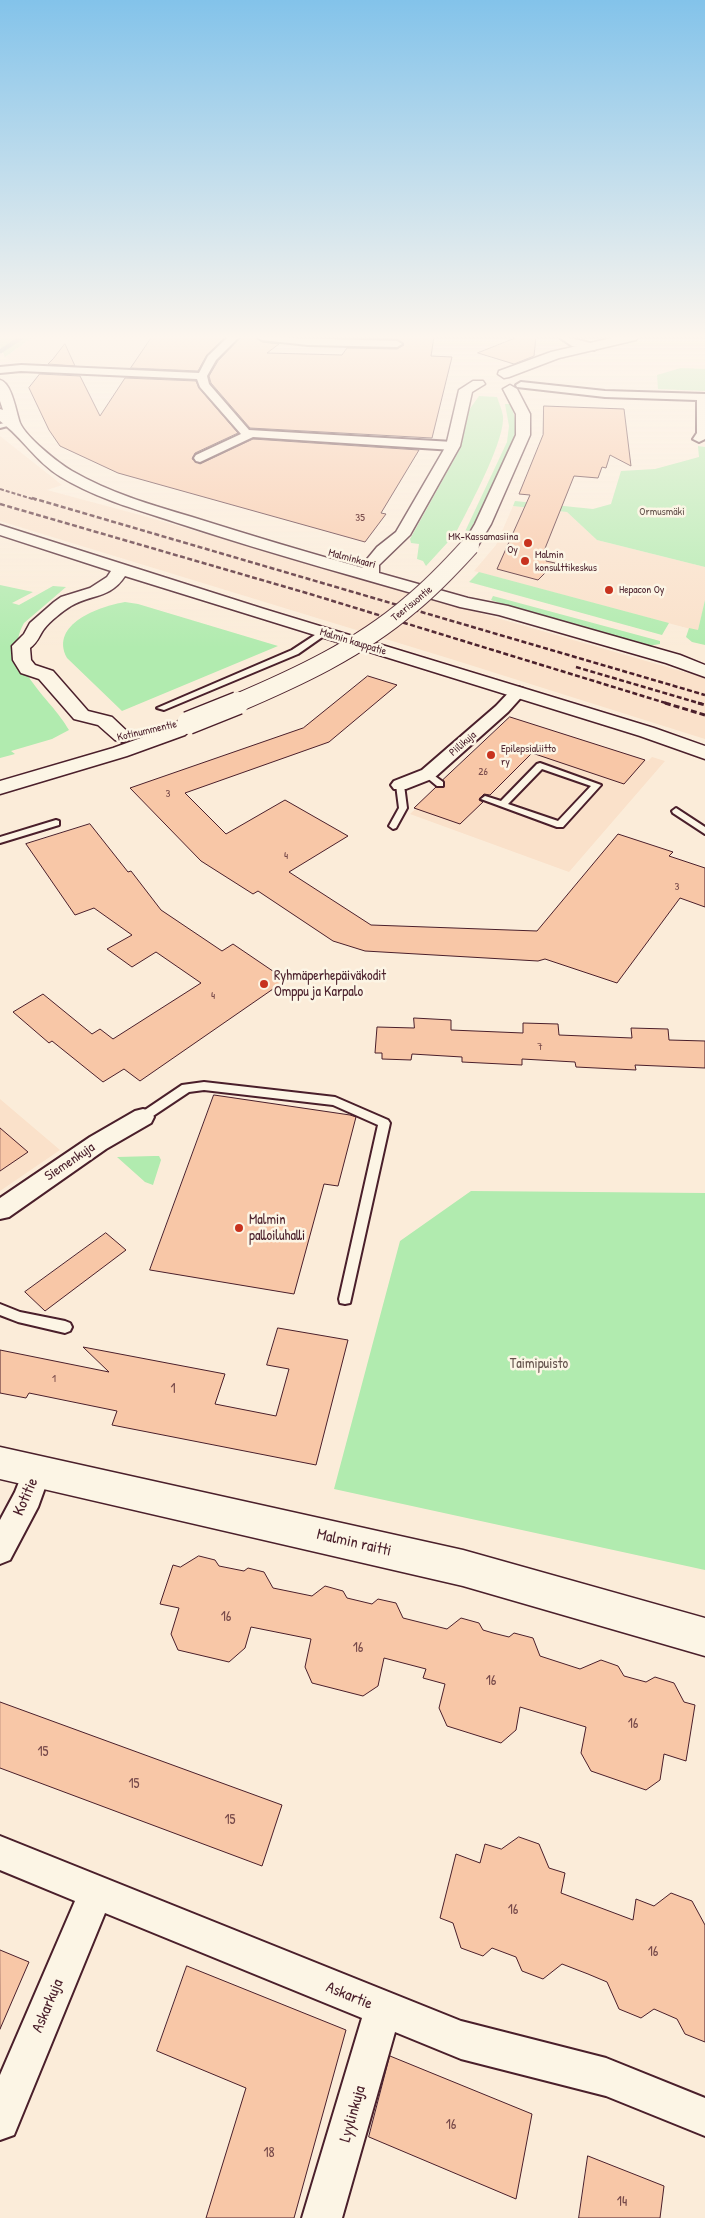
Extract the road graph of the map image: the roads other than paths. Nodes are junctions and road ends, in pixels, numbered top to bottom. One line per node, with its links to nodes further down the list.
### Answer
1 (24, 441): 11 (main road, Malminkaari)
2 (236, 441): 7 (street)
3 (360, 441): 6 (street)
4 (454, 441): 6 (main road)
5 (521, 441): 22 (main road, Teerisuontie, bridge)
6 (453, 446): 10 (main road)
7 (200, 458)
8 (0, 530): 13 (main road, Malmin kauppatie)
9 (0, 544): 12 (main road)
10 (399, 555): 11 (main road); 11 (main road); 15 (main road, Malminkaari)
11 (371, 570): 15 (main road, Malminkaari)
12 (93, 575): 13 (main road); 14 (main road)
13 (117, 575): 14 (main road); 16 (main road, Malmin kauppatie)
14 (67, 601): 21 (main road)
15 (502, 610): 17 (main road, Malminkaari)
16 (318, 637): 20 (main road, Malmin kauppatie); 22 (lane)
17 (673, 659): 18 (main road, Malminkaari); 19 (main road, Malminkaari)
18 (705, 662)
19 (705, 671)
20 (513, 697): 25 (main road, Malmin kauppatie); 27 (street, Piilikuja)
21 (81, 714): 23 (main road); 24 (main road)
22 (175, 722): 24 (main road, Kotinummentie)
23 (94, 744): 24 (main road); 26 (main road)
24 (121, 744): 28 (main road, Kotinummentie)
25 (705, 753)
26 (0, 772)
27 (400, 785): 33 (lane)
28 (0, 788)
29 (486, 799): 30 (lane)
30 (502, 805): 30 (lane)
31 (676, 811): 34 (lane)
32 (56, 823): 35 (lane)
33 (393, 826)
34 (705, 831)
35 (0, 840)
36 (143, 1117): 37 (street, Siemenkuja); 38 (lane)
37 (0, 1210)
38 (344, 1299)
39 (0, 1308): 40 (lane)
40 (65, 1327)
41 (0, 1463): 42 (main road, Malmin raitti)
42 (37, 1471): 43 (street, Kotitie); 44 (main road, Malmin raitti)
43 (0, 1550)
44 (705, 1637)
45 (0, 1853): 46 (street, Askartie)
46 (96, 1892): 47 (street, Askartie); 49 (street, Askarkuja)
47 (383, 2010): 48 (street, Askartie); 50 (street, Lyylinkuja)
48 (705, 2117)
49 (0, 2121)
50 (322, 2218)

